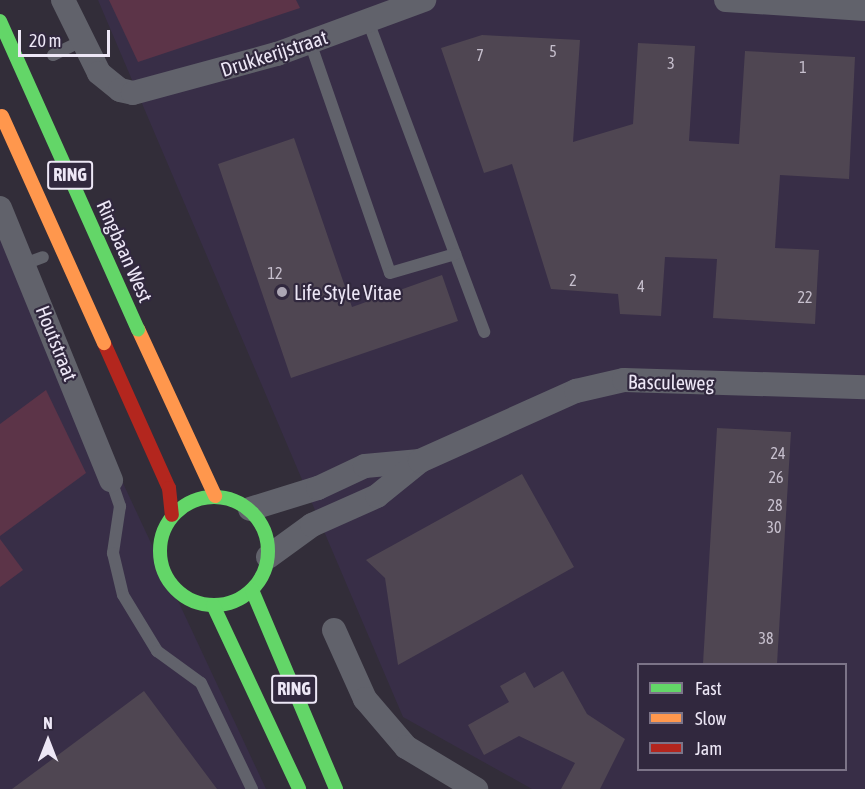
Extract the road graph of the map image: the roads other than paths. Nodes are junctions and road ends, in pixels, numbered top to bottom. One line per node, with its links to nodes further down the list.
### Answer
1 (63, 0): 7 (street)
2 (424, 0): 6 (street, Drukkerijstraat)
3 (726, 0): 4 (street)
4 (865, 9)
5 (0, 21): 17 (main road, Ringbaan West / RING, bridge)
6 (368, 21): 8 (street, Drukkerijstraat); 12 (lane)
7 (82, 41): 8 (street, Drukkerijstraat); 9 (lane)
8 (310, 42): 12 (lane)
9 (53, 55)
10 (0, 112): 19 (main road, RING, bridge)
11 (0, 208): 16 (street, Houtstraat)
12 (455, 254): 13 (lane)
13 (484, 332)
14 (865, 387): 15 (street, Basculeweg)
15 (420, 461): 18 (street, Basculeweg); 20 (street, Basculeweg)
16 (111, 480): 24 (lane)
17 (215, 496): 18 (main road); 19 (main road)
18 (250, 509): 20 (main road)
19 (172, 515): 22 (main road)
20 (268, 557): 21 (main road)
21 (252, 590): 22 (main road); 26 (main road, RING)
22 (213, 606): 25 (main road, RING)
23 (334, 630): 27 (street)
24 (252, 789)
25 (299, 789)
26 (336, 789)
27 (476, 789)

